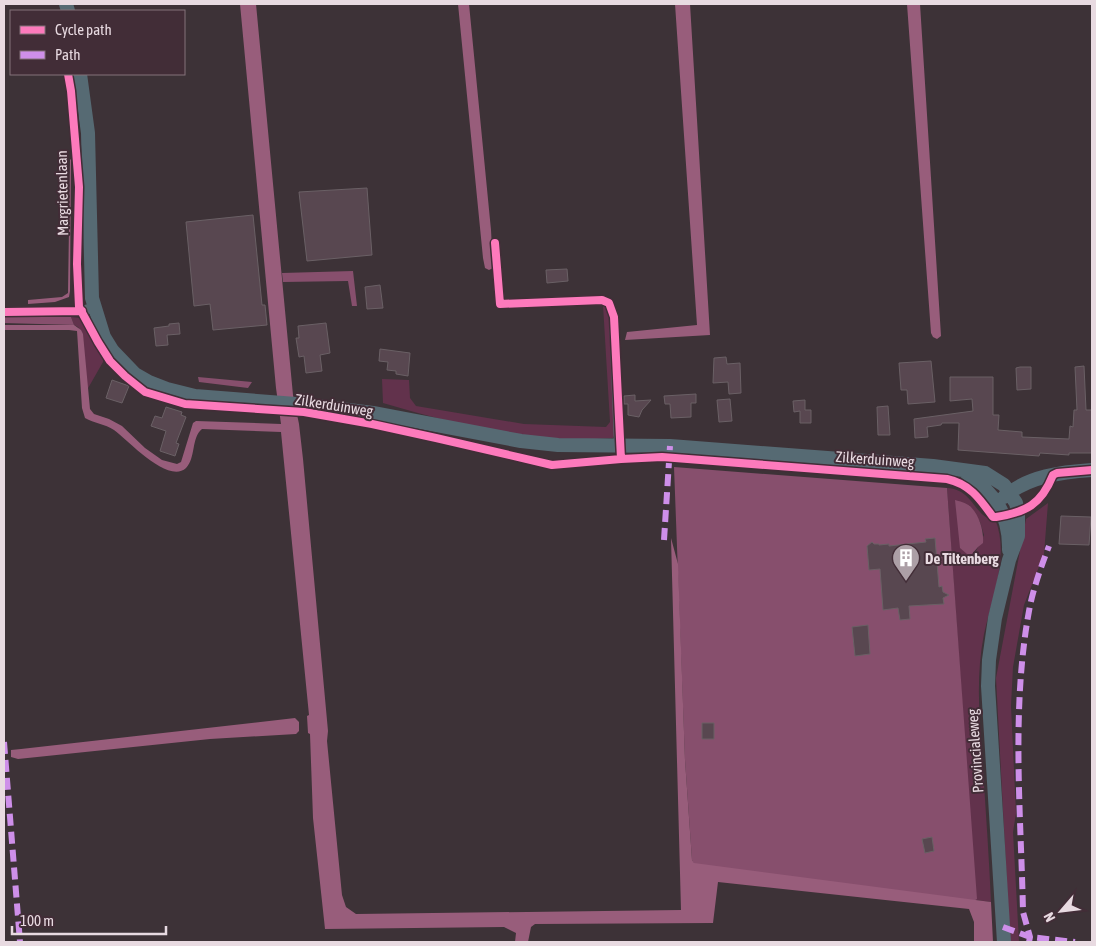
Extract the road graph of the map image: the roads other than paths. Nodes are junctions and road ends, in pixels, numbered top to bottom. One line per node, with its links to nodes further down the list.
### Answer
1 (80, 75): 3 (main road, Margrietenlaan)
2 (494, 243): 5 (street)
3 (95, 307): 4 (street); 5 (main road, Zilkerduinweg)
4 (4, 312)
5 (619, 446): 6 (main road, Zilkerduinweg)
6 (964, 470): 8 (main road, Zilkerduinweg); 9 (main road)
7 (1092, 470): 8 (main road)
8 (1012, 496): 9 (main road); 10 (main road, Provincialeweg)
9 (998, 503): 10 (main road, Provincialeweg)
10 (1009, 560): 11 (main road, Provincialeweg)
11 (1004, 942)

